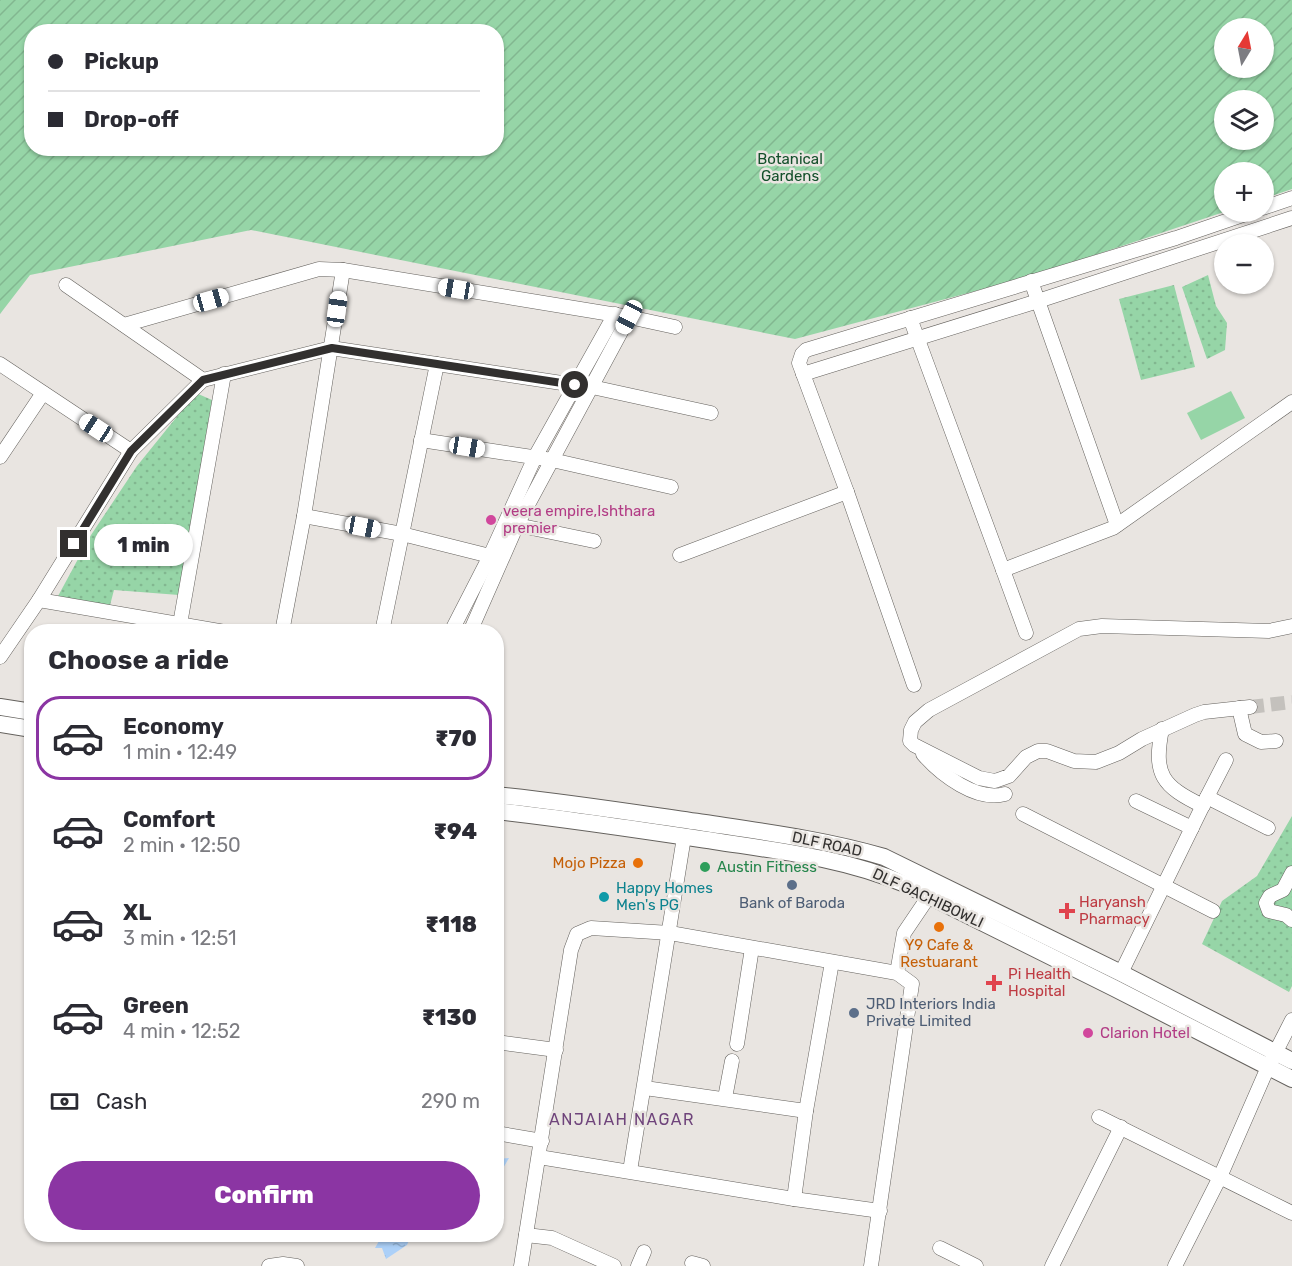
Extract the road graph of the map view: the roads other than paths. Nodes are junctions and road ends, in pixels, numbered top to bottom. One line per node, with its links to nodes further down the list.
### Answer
1 (1292, 198): 2 (street)
2 (1274, 204)
3 (1292, 218): 8 (street)
4 (1223, 222): 6 (street)
5 (343, 270): 9 (street); 12 (street); 15 (street)
6 (1031, 281): 8 (street); 11 (street)
7 (66, 285): 12 (street)
8 (1038, 301): 14 (street); 35 (street)
9 (615, 314): 10 (street); 21 (street)
10 (629, 317): 13 (street); 22 (street)
11 (910, 318): 14 (street); 19 (street)
12 (124, 325): 20 (street)
13 (675, 327)
14 (916, 339): 19 (street); 40 (street)
15 (332, 348): 17 (street); 18 (street); 33 (street)
16 (0, 364): 23 (street)
17 (437, 364): 21 (street); 26 (street)
18 (225, 374): 20 (street); 42 (street)
19 (803, 374): 32 (street)
20 (203, 380): 27 (street)
21 (575, 385): 29 (street)
22 (592, 387): 25 (street); 30 (street)
23 (44, 393): 27 (street); 28 (street)
24 (1292, 402): 35 (street)
25 (711, 413)
26 (421, 440): 29 (street); 36 (street)
27 (131, 451): 41 (street)
28 (0, 457)
29 (535, 457): 30 (street); 39 (street)
30 (552, 460): 31 (street); 34 (street)
31 (671, 488)
32 (847, 492): 38 (street); 50 (street)
33 (304, 516): 36 (street); 43 (street)
34 (517, 525): 37 (street); 46 (street)
35 (1118, 525): 40 (street)
36 (402, 534): 39 (street); 44 (street)
37 (594, 542)
38 (680, 555)
39 (490, 556): 45 (street)
40 (1003, 570): 48 (street)
41 (39, 600): 42 (street); 49 (street)
42 (180, 624)
43 (284, 624)
44 (384, 624)
45 (455, 624)
46 (474, 624)
47 (1292, 626): 57 (street)
48 (1026, 633)
49 (0, 657)
50 (914, 685)
51 (0, 707): 52 (main road)
52 (24, 711)
53 (0, 723): 54 (main road)
54 (24, 728)
55 (1162, 729): 56 (street); 57 (street); 62 (street)
56 (1276, 741)
57 (920, 750): 59 (street)
58 (1226, 760): 62 (street)
59 (1005, 794)
60 (504, 796): 77 (main road, DLF ROAD)
61 (1136, 801): 65 (street)
62 (1205, 802): 65 (street); 66 (street)
63 (504, 812): 67 (main road, DLF GACHIBOWLI)
64 (1023, 814): 69 (street)
65 (1192, 828): 69 (street)
66 (1268, 828)
67 (684, 837): 70 (main road, DLF GACHIBOWLI); 73 (street)
68 (1292, 873): 72 (street)
69 (1164, 885): 71 (street); 77 (street)
70 (929, 896): 76 (street); 82 (main road, DLF GACHIBOWLI)
71 (1213, 911)
72 (1292, 920)
73 (669, 933): 74 (street); 81 (street); 86 (street)
74 (752, 948): 75 (street); 80 (street)
75 (832, 962): 76 (street); 88 (street)
76 (897, 973): 97 (street)
77 (1121, 973): 82 (main road, DLF ROAD)
78 (1292, 1020): 82 (street)
79 (504, 1043): 81 (street)
80 (737, 1044)
81 (556, 1050): 92 (street)
82 (1272, 1060): 84 (main road, DLF ROAD); 85 (main road, DLF GACHIBOWLI); 95 (street)
83 (732, 1061): 87 (street)
84 (1292, 1061)
85 (1292, 1079)
86 (645, 1088): 87 (street); 94 (street)
87 (725, 1098): 88 (street)
88 (807, 1112): 96 (street)
89 (1099, 1117): 90 (street)
90 (1121, 1127): 95 (street); 109 (street)
91 (504, 1135): 92 (street)
92 (542, 1140): 93 (street)
93 (539, 1157): 94 (street); 99 (street)
94 (630, 1171): 96 (street)
95 (1220, 1177): 98 (street); 110 (street)
96 (794, 1199): 97 (street)
97 (879, 1211): 107 (street)
98 (1292, 1213)
99 (526, 1235): 104 (street); 105 (street)
100 (940, 1248): 108 (street)
101 (644, 1252): 106 (street)
102 (269, 1266): 103 (street)
103 (297, 1266)
104 (521, 1266)
105 (614, 1266)
106 (638, 1266)
107 (871, 1266)
108 (976, 1266)
109 (1052, 1266)
110 (1175, 1266)

